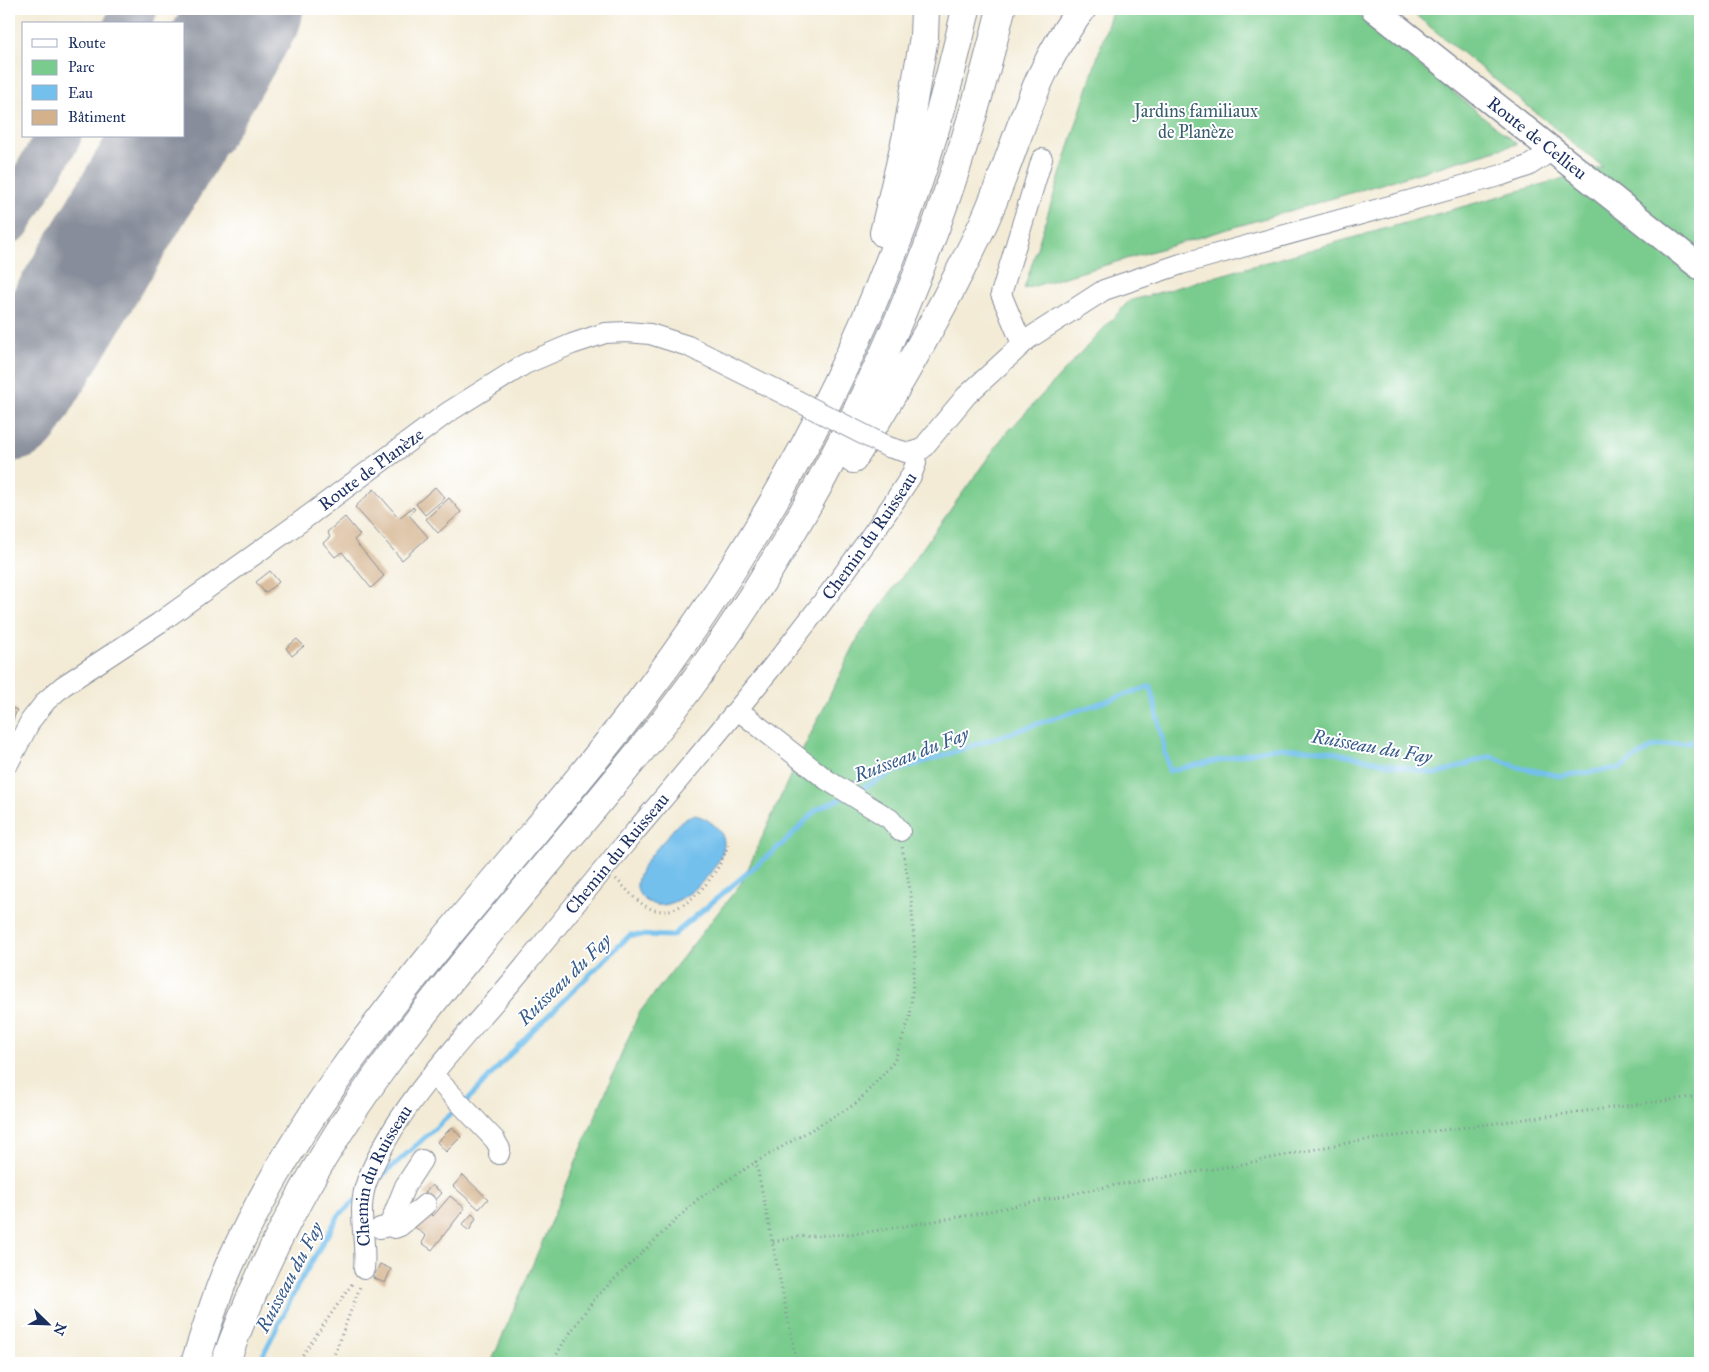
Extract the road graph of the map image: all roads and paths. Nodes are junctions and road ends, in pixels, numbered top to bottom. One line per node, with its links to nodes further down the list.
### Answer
1 (925, 9): 9 (highway)
2 (966, 9): 9 (highway)
3 (1001, 9): 12 (highway)
4 (1082, 9): 12 (highway)
5 (1374, 9): 6 (main road, Route de Cellieu)
6 (1552, 150): 8 (main road, Route de Cellieu); 10 (street)
7 (1042, 159): 10 (street)
8 (1700, 267)
9 (856, 339): 28 (highway)
10 (1022, 344): 11 (street)
11 (914, 452): 13 (street, Chemin du Ruisseau); 14 (street, Route de Planèze, bridge)
12 (798, 521): 29 (highway)
13 (738, 710): 15 (street); 17 (street, Chemin du Ruisseau)
14 (9, 762)
15 (900, 831): 22 (path)
16 (728, 841): 17 (path)
17 (604, 868): 18 (street, Chemin du Ruisseau)
18 (433, 1075): 20 (street); 25 (street, Chemin du Ruisseau)
19 (1700, 1096): 26 (path)
20 (499, 1154)
21 (422, 1160): 24 (street)
22 (756, 1162): 26 (path); 32 (path)
23 (426, 1204): 24 (street)
24 (389, 1226): 25 (street)
25 (364, 1232): 27 (street, Chemin du Ruisseau)
26 (773, 1242): 33 (path)
27 (364, 1269): 30 (path); 31 (path)
28 (195, 1363)
29 (225, 1363)
30 (297, 1363)
31 (332, 1363)
32 (552, 1363)
33 (796, 1363)

